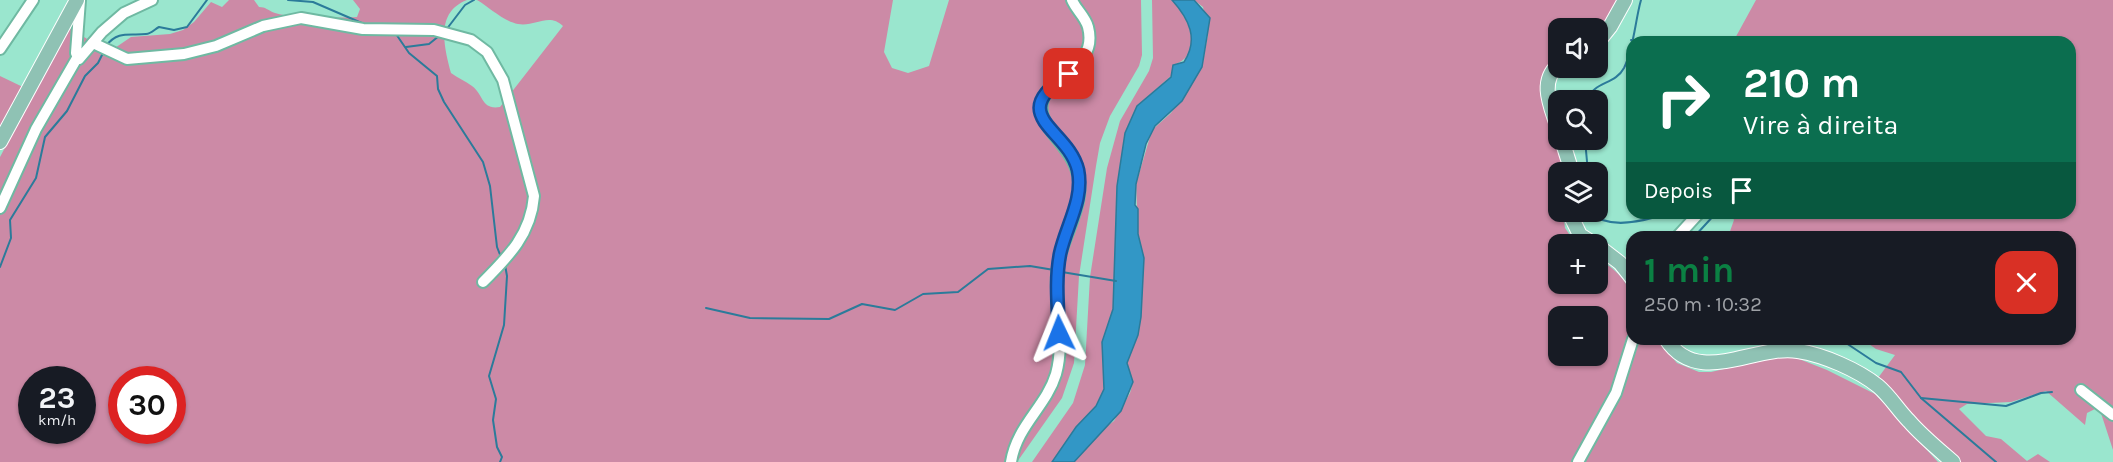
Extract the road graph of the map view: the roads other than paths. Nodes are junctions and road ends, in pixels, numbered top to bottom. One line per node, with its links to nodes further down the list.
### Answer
1 (33, 0): 9 (street)
2 (89, 0): 6 (street)
3 (152, 0): 8 (street)
4 (1072, 0): 22 (street)
5 (1625, 0): 7 (main road)
6 (79, 4): 10 (street); 11 (main road)
7 (1608, 30)
8 (101, 46): 10 (street); 17 (street)
9 (0, 49)
10 (77, 58): 12 (street)
11 (0, 142)
12 (0, 208)
13 (1694, 219): 14 (street)
14 (1682, 231)
15 (1608, 254): 16 (main road)
16 (1626, 270)
17 (483, 282)
18 (1631, 345): 23 (street)
19 (1670, 345): 24 (main road)
20 (2081, 390): 21 (street)
21 (2113, 415)
22 (1011, 462)
23 (1578, 462)
24 (1953, 462)

